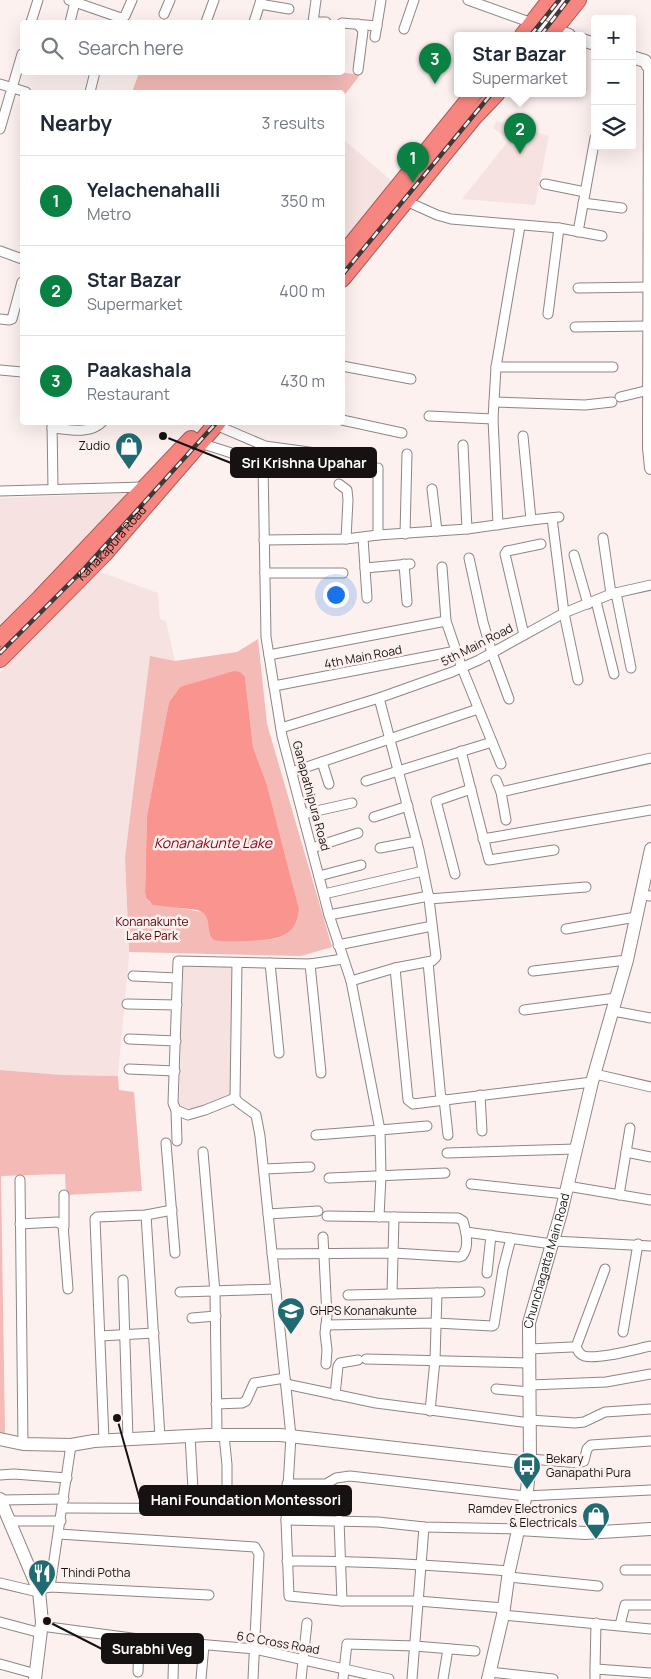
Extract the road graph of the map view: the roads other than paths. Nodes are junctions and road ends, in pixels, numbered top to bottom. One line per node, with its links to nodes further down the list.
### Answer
1 (38, 0): 16 (street)
2 (131, 0): 15 (street)
3 (170, 0): 14 (street)
4 (214, 0): 18 (street)
5 (316, 0): 20 (street)
6 (381, 0): 23 (street)
7 (414, 0): 24 (street)
8 (468, 0): 25 (street)
9 (550, 0): 25 (highway)
10 (578, 0): 27 (highway)
11 (72, 1): 15 (street); 17 (street)
12 (260, 2): 13 (street); 19 (street)
13 (289, 9)
14 (164, 14)
15 (110, 19)
16 (32, 20)
17 (70, 20)
18 (207, 20)
19 (255, 20)
20 (314, 20)
21 (345, 24): 22 (street)
22 (358, 24): 23 (street); 32 (street)
23 (377, 26): 28 (street)
24 (404, 29)
25 (528, 29): 26 (street)
26 (546, 32)
27 (559, 32)
28 (375, 37)
29 (636, 58): 31 (street)
30 (20, 62): 35 (street)
31 (650, 65): 41 (street)
32 (358, 70)
33 (94, 75): 37 (street)
34 (0, 84): 35 (street)
35 (13, 88): 36 (street); 40 (street)
36 (20, 90)
37 (90, 90)
38 (471, 97): 54 (highway)
39 (493, 97): 45 (highway)
40 (0, 129)
41 (650, 134): 48 (street)
42 (593, 150): 44 (street)
43 (545, 184): 44 (street)
44 (585, 192): 46 (street)
45 (406, 201): 49 (street); 56 (highway)
46 (583, 203): 47 (street); 51 (street)
47 (622, 208)
48 (650, 222): 57 (street)
49 (520, 226): 50 (street); 66 (street)
50 (558, 228): 51 (street); 60 (street)
51 (578, 232): 52 (street)
52 (602, 236)
53 (0, 251): 55 (street)
54 (345, 252)
55 (20, 258)
56 (345, 275)
57 (650, 287): 58 (street); 62 (street)
58 (578, 288)
59 (20, 289): 61 (street)
60 (548, 314)
61 (0, 319)
62 (649, 326): 63 (street); 64 (street)
63 (575, 327)
64 (650, 342): 71 (street)
65 (345, 367): 70 (street)
66 (496, 367): 67 (street); 72 (street)
67 (613, 367)
68 (0, 370): 69 (street)
69 (20, 372)
70 (411, 379)
71 (650, 384): 72 (street); 81 (street)
72 (494, 402): 74 (street)
73 (429, 416): 74 (street)
74 (492, 419): 96 (street)
75 (345, 421): 82 (street)
76 (52, 425): 77 (street); 91 (street)
77 (99, 425)
78 (212, 425): 94 (highway, Kanakapura Road)
79 (213, 425): 84 (highway, Kanakapura Road)
80 (218, 425): 86 (street)
81 (650, 425): 89 (street)
82 (402, 433)
83 (523, 436): 95 (street)
84 (200, 443): 94 (highway, Kanakapura Road); 104 (street, Ganapathipura Road)
85 (462, 445): 97 (street)
86 (316, 453)
87 (407, 454): 99 (street)
88 (378, 468): 100 (street)
89 (651, 468)
90 (339, 484): 103 (street)
91 (52, 489): 93 (street); 94 (street)
92 (432, 489): 98 (street)
93 (0, 491)
94 (151, 491): 120 (highway, Kanakapura Road); 124 (highway, Kanakapura Road)
95 (531, 520): 96 (street); 117 (street)
96 (498, 525): 97 (street)
97 (467, 529): 98 (street)
98 (437, 531): 99 (street)
99 (405, 534): 100 (street)
100 (378, 535): 101 (street)
101 (363, 538): 103 (street); 108 (street)
102 (603, 538): 113 (street)
103 (346, 539): 104 (street)
104 (264, 540): 110 (street, Ganapathipura Road)
105 (541, 544): 119 (street)
106 (574, 555): 116 (street)
107 (469, 558): 122 (street)
108 (365, 568): 114 (street); 115 (street)
109 (442, 568): 118 (street)
110 (265, 573): 111 (street); 123 (street, Ganapathipura Road)
111 (343, 573)
112 (651, 585): 113 (street, 5th Main Road)
113 (614, 594): 116 (street, 5th Main Road); 126 (street)
114 (366, 598)
115 (408, 602)
116 (592, 603): 117 (street, 5th Main Road); 127 (street)
117 (564, 613): 119 (street, 5th Main Road); 128 (street)
118 (446, 621): 121 (street); 123 (street)
119 (524, 635): 122 (street, 5th Main Road)
120 (0, 638)
121 (456, 651): 125 (street); 129 (street, 4th Main Road)
122 (492, 653): 125 (street, 5th Main Road); 131 (street)
123 (269, 655): 129 (street, Ganapathipura Road)
124 (0, 659)
125 (462, 668): 130 (street, 5th Main Road); 132 (street)
126 (631, 668)
127 (614, 674)
128 (578, 680)
129 (274, 686): 133 (street, Ganapathipura Road)
130 (379, 698): 133 (street, 5th Main Road); 134 (street)
131 (509, 699)
132 (478, 709): 134 (street); 135 (street)
133 (281, 728): 141 (street, Ganapathipura Road)
134 (390, 739): 138 (street); 140 (street)
135 (492, 742): 136 (street); 139 (street)
136 (461, 751): 140 (street); 145 (street)
137 (651, 758): 146 (street)
138 (322, 762): 141 (street); 144 (street)
139 (501, 764)
140 (399, 770): 143 (street); 148 (street)
141 (292, 772): 150 (street, Ganapathipura Road)
142 (496, 780): 146 (street)
143 (366, 781)
144 (329, 784)
145 (471, 789): 154 (street); 163 (street)
146 (501, 792): 152 (street)
147 (352, 803): 150 (street)
148 (408, 806): 151 (street); 155 (street)
149 (651, 810): 154 (street)
150 (303, 814): 156 (street, Ganapathipura Road)
151 (374, 817)
152 (506, 820)
153 (358, 833): 156 (street)
154 (483, 840): 159 (street)
155 (417, 841): 157 (street); 162 (street)
156 (312, 848): 164 (street, Ganapathipura Road)
157 (380, 848)
158 (651, 849): 161 (street, Chunchagatta Main Road)
159 (554, 850)
160 (362, 865): 164 (street)
161 (649, 866): 167 (street, Chunchagatta Main Road)
162 (423, 870): 166 (street); 168 (street)
163 (455, 874)
164 (319, 876): 166 (street, Ganapathipura Road)
165 (586, 887): 168 (street)
166 (324, 894): 169 (street, Ganapathipura Road)
167 (646, 896): 170 (street, Chunchagatta Main Road)
168 (429, 897): 169 (street); 171 (street)
169 (330, 915): 173 (street, Ganapathipura Road)
170 (636, 917): 172 (street); 175 (street, Chunchagatta Main Road)
171 (432, 926): 173 (street); 176 (street)
172 (566, 928)
173 (338, 945): 174 (street, Ganapathipura Road)
174 (343, 959): 179 (street); 184 (street, Ganapathipura Road)
175 (627, 960): 181 (street); 185 (street, Chunchagatta Main Road)
176 (428, 962): 180 (street); 201 (street)
177 (237, 963): 178 (street); 183 (street); 200 (street)
178 (270, 963): 179 (street); 193 (street)
179 (310, 964): 196 (street)
180 (395, 968): 184 (street); 201 (street)
181 (533, 971)
182 (134, 976): 183 (street)
183 (177, 978): 187 (street)
184 (351, 981): 205 (street, Ganapathipura Road)
185 (616, 998): 188 (street); 189 (street, Chunchagatta Main Road)
186 (127, 1004): 187 (street)
187 (176, 1005): 192 (street)
188 (524, 1010)
189 (613, 1011): 190 (street); 197 (street, Chunchagatta Main Road)
190 (651, 1018)
191 (129, 1039): 192 (street)
192 (176, 1041): 195 (street)
193 (280, 1052)
194 (129, 1069): 195 (street)
195 (175, 1071): 202 (street)
196 (321, 1073)
197 (593, 1078): 198 (street); 199 (street); 211 (street, Chunchagatta Main Road)
198 (651, 1087)
199 (480, 1095): 201 (street); 206 (street)
200 (235, 1098): 202 (street); 217 (street)
201 (443, 1099): 208 (street)
202 (176, 1110): 209 (street)
203 (427, 1126): 205 (street)
204 (630, 1128): 213 (street)
205 (380, 1130): 207 (street); 219 (street, Ganapathipura Road)
206 (482, 1130)
207 (316, 1135)
208 (448, 1135)
209 (177, 1141)
210 (166, 1143): 227 (street)
211 (576, 1149): 214 (street); 223 (street, Chunchagatta Main Road)
212 (203, 1152): 253 (street)
213 (626, 1152): 215 (street); 225 (street)
214 (448, 1153)
215 (651, 1157)
216 (310, 1167): 217 (street)
217 (264, 1169): 229 (street)
218 (445, 1173): 219 (street)
219 (381, 1176): 220 (street); 232 (street, Ganapathipura Road)
220 (329, 1178)
221 (20, 1180): 234 (street)
222 (471, 1184): 223 (street)
223 (566, 1190): 225 (street); 240 (street, Chunchagatta Main Road)
224 (64, 1194): 235 (street)
225 (619, 1195): 226 (street)
226 (651, 1200)
227 (172, 1210): 230 (street); 243 (street)
228 (318, 1211): 229 (street)
229 (268, 1214): 245 (street)
230 (146, 1215): 263 (street); 265 (street)
231 (327, 1216): 232 (street)
232 (379, 1217): 233 (street)
233 (394, 1217): 236 (street); 244 (street)
234 (20, 1224): 235 (street); 289 (street)
235 (64, 1228): 250 (street)
236 (466, 1232): 237 (street); 244 (street)
237 (491, 1234): 239 (street); 248 (street)
238 (322, 1237): 246 (street)
239 (511, 1238): 240 (street); 260 (street)
240 (552, 1243): 241 (street); 268 (street, Chunchagatta Main Road)
241 (638, 1244): 242 (street); 262 (street)
242 (651, 1246)
243 (175, 1253)
244 (394, 1253): 246 (street); 256 (street)
245 (272, 1254): 246 (street); 251 (street)
246 (324, 1254): 261 (street)
247 (605, 1269): 267 (street)
248 (487, 1273)
249 (122, 1280): 264 (street)
250 (68, 1289)
251 (276, 1289): 253 (street); 273 (street)
252 (180, 1292): 253 (street)
253 (215, 1292): 258 (street)
254 (480, 1292): 255 (street)
255 (437, 1293): 256 (street); 260 (street)
256 (392, 1294): 257 (street)
257 (348, 1295)
258 (216, 1316): 259 (street); 277 (street)
259 (192, 1318)
260 (436, 1323): 261 (street); 269 (street)
261 (326, 1325): 270 (street)
262 (622, 1332)
263 (154, 1333): 264 (street); 284 (street)
264 (124, 1334): 265 (street); 286 (street)
265 (100, 1336): 287 (street)
266 (651, 1346): 267 (street)
267 (576, 1348): 268 (street)
268 (529, 1349): 271 (street, Chunchagatta Main Road)
269 (435, 1360): 271 (street); 276 (street); 279 (street)
270 (326, 1364)
271 (528, 1364): 274 (street, Chunchagatta Main Road)
272 (651, 1374): 274 (street)
273 (285, 1381): 276 (street); 277 (street); 283 (street)
274 (530, 1388): 275 (street); 280 (street, Chunchagatta Main Road)
275 (496, 1389)
276 (336, 1395): 279 (street)
277 (216, 1404): 281 (street)
278 (651, 1409): 280 (street)
279 (430, 1411): 280 (street)
280 (530, 1422): 291 (street, Chunchagatta Main Road)
281 (220, 1434): 282 (street); 283 (street); 300 (street)
282 (190, 1436): 284 (street); 299 (street)
283 (291, 1436): 291 (street); 294 (street)
284 (160, 1437): 286 (street)
285 (0, 1439): 289 (street)
286 (128, 1439): 287 (street)
287 (104, 1440): 290 (street)
288 (651, 1441): 291 (street)
289 (23, 1444): 290 (street)
290 (71, 1445): 293 (street)
291 (530, 1461): 296 (street, Chunchagatta Main Road)
292 (0, 1475): 293 (street)
293 (67, 1478): 298 (street)
294 (287, 1484): 296 (street); 301 (street)
295 (651, 1490): 296 (street)
296 (525, 1496): 307 (street, Chunchagatta Main Road)
297 (0, 1500): 298 (street); 302 (street)
298 (63, 1503): 299 (street); 305 (street)
299 (194, 1508): 300 (street)
300 (227, 1508): 301 (street)
301 (286, 1509): 303 (street)
302 (5, 1517): 305 (street); 318 (street)
303 (286, 1520): 304 (street); 311 (street)
304 (338, 1520): 306 (street); 310 (street)
305 (61, 1521): 309 (street)
306 (424, 1527): 307 (street); 312 (street)
307 (518, 1529): 308 (street); 315 (street, Chunchagatta Main Road)
308 (651, 1529)
309 (59, 1534): 318 (street); 334 (street)
310 (340, 1560): 311 (street); 312 (street); 320 (street)
311 (288, 1561): 320 (street)
312 (422, 1564): 315 (street); 321 (street)
313 (625, 1570): 314 (street)
314 (651, 1570)
315 (509, 1574): 317 (street); 323 (street, Chunchagatta Main Road)
316 (0, 1583): 318 (street)
317 (598, 1586)
318 (41, 1591): 319 (street); 328 (street)
319 (209, 1595)
320 (342, 1600): 321 (street)
321 (418, 1602): 323 (street); 333 (street)
322 (651, 1605): 327 (street)
323 (503, 1612): 326 (street); 344 (street, Chunchagatta Main Road)
324 (0, 1622): 328 (street, 6 C Cross Road)
325 (307, 1622): 337 (street)
326 (596, 1623): 327 (street); 342 (street)
327 (620, 1625): 329 (street)
328 (41, 1629): 330 (street, 6 C Cross Road); 345 (street)
329 (651, 1629)
330 (139, 1639): 331 (street, 6 C Cross Road); 340 (street)
331 (174, 1642): 332 (street, 6 C Cross Road); 347 (street)
332 (204, 1645): 334 (street, 6 C Cross Road); 348 (street)
333 (415, 1646): 335 (street); 339 (street); 353 (street)
334 (255, 1649): 337 (street, 6 C Cross Road); 349 (street)
335 (448, 1649): 336 (street); 354 (street)
336 (475, 1651)
337 (303, 1660): 339 (street, 6 C Cross Road); 350 (street)
338 (0, 1664): 345 (street)
339 (344, 1668): 351 (street); 352 (street, 6 C Cross Road)
340 (138, 1672)
341 (651, 1673): 343 (street)
342 (595, 1674): 343 (street)
343 (633, 1675)
344 (489, 1676): 346 (street)
345 (36, 1677)
346 (538, 1678): 355 (street)
347 (173, 1679)
348 (202, 1679)
349 (253, 1679)
350 (301, 1679)
351 (343, 1679)
352 (389, 1679)
353 (412, 1679)
354 (444, 1679)
355 (553, 1679)

